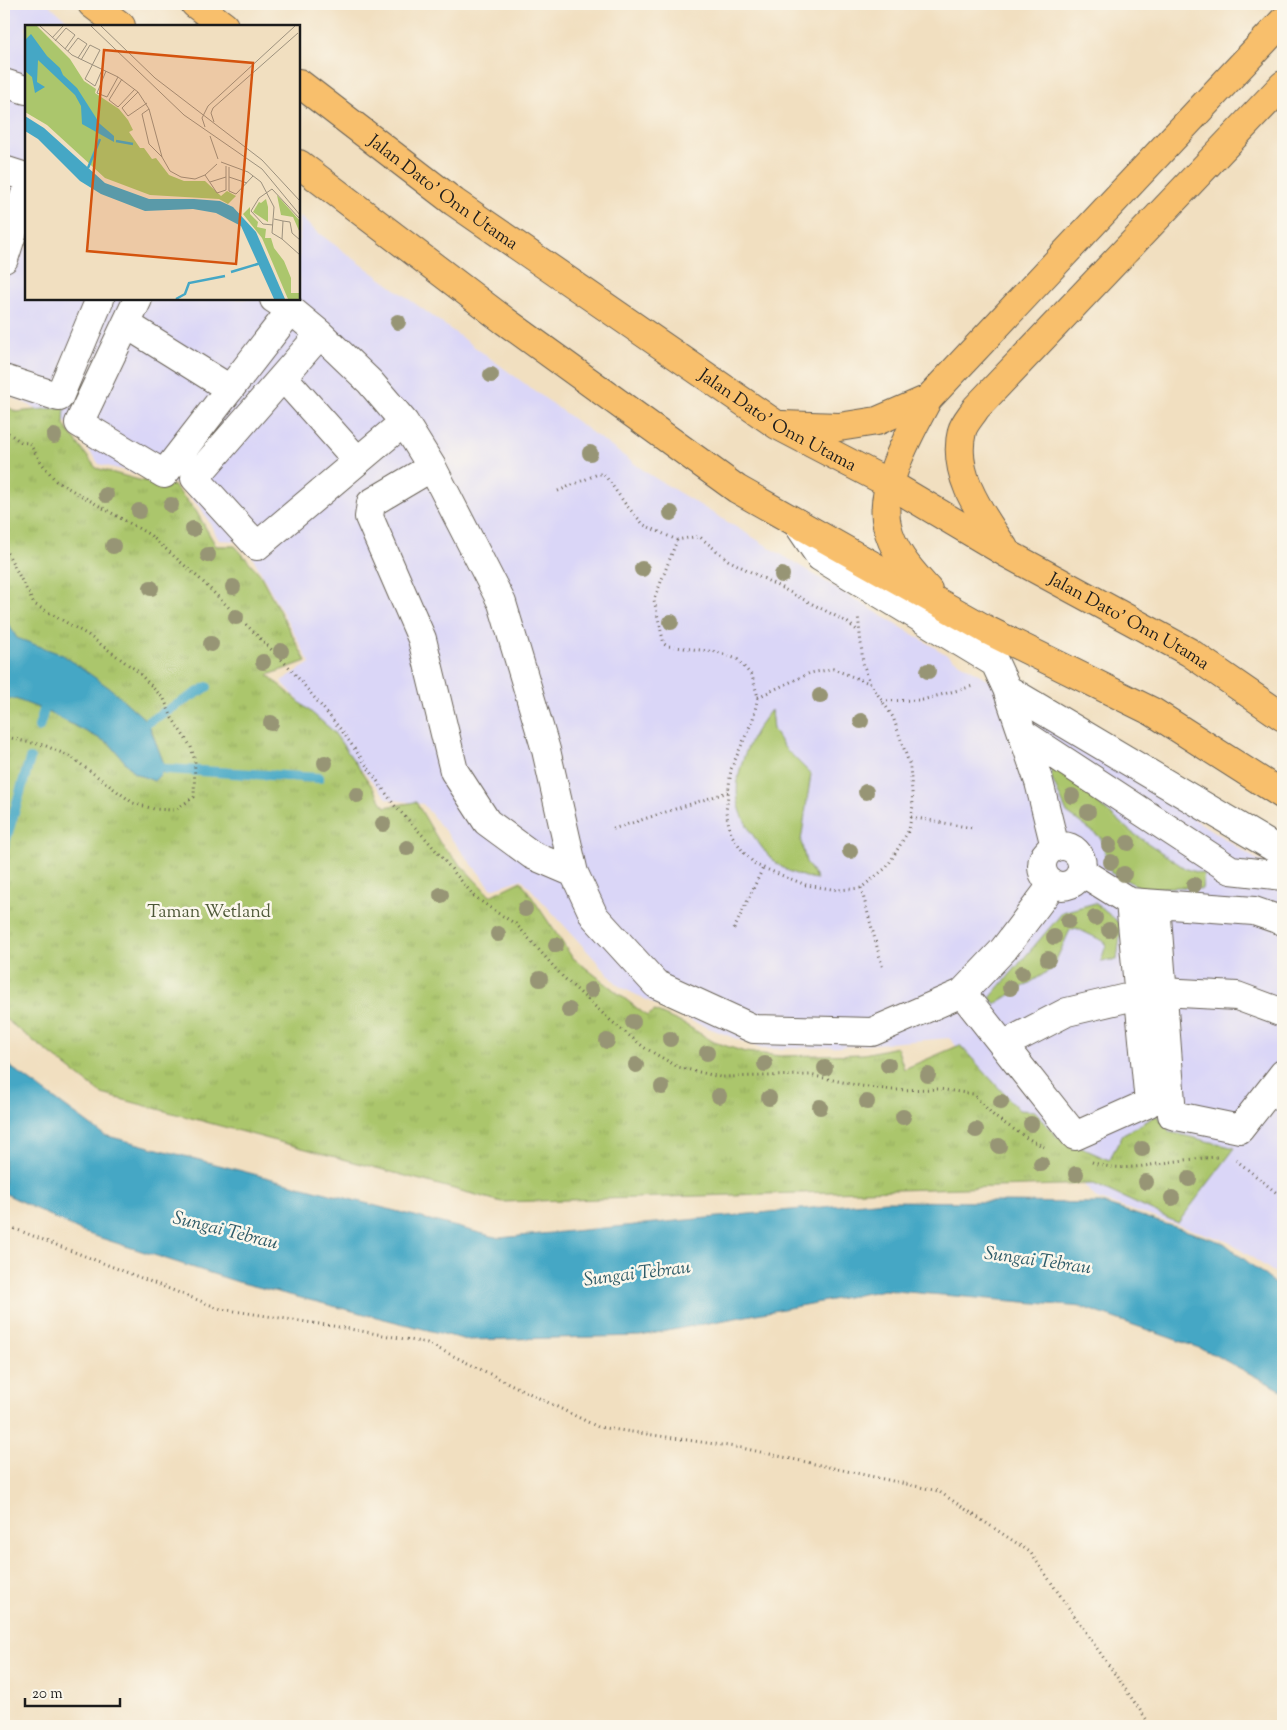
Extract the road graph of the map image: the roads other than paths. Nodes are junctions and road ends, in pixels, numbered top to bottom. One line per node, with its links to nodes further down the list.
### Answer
1 (92, 4): 4 (main road)
2 (195, 4): 5 (main road)
3 (1283, 21): 23 (main road)
4 (120, 25)
5 (223, 25)
6 (4, 83): 9 (street)
7 (300, 84): 25 (main road, Jalan Dato' Onn Utama)
8 (1283, 85): 30 (main road)
9 (25, 90)
10 (300, 165): 29 (main road)
11 (4, 170): 12 (street)
12 (25, 177)
13 (25, 196): 14 (street)
14 (14, 245)
15 (100, 300): 21 (street)
16 (138, 300): 18 (street)
17 (282, 304): 19 (street); 22 (street)
18 (126, 324): 22 (street); 22 (street)
19 (320, 334): 20 (street); 24 (street)
20 (282, 377): 26 (street); 26 (street)
21 (4, 378)
22 (230, 389)
23 (928, 398): 25 (main road); 28 (main road)
24 (404, 422): 26 (street); 27 (street)
25 (777, 425): 28 (main road, Jalan Dato' Onn Utama)
26 (357, 460)
27 (432, 466): 39 (street); 39 (street)
28 (890, 484): 30 (main road, Jalan Dato' Onn Utama); 31 (main road)
29 (797, 523): 31 (main road); 32 (street)
30 (1008, 554): 33 (main road, Jalan Dato' Onn Utama)
31 (940, 603): 35 (main road)
32 (1007, 689): 34 (street); 37 (street)
33 (1283, 717)
34 (1022, 733): 36 (street); 40 (street)
35 (1283, 794)
36 (1055, 847): 38 (street); 41 (street)
37 (1283, 853)
38 (1082, 872): 41 (street); 42 (street)
39 (574, 873): 44 (street)
40 (1283, 876)
41 (1053, 884): 44 (street)
42 (1143, 904): 43 (street); 45 (street)
43 (1283, 921)
44 (962, 993): 47 (street)
45 (1151, 993): 46 (street); 47 (street); 47 (street); 48 (street)
46 (1283, 1013)
47 (1003, 1045)
48 (1283, 1074)

